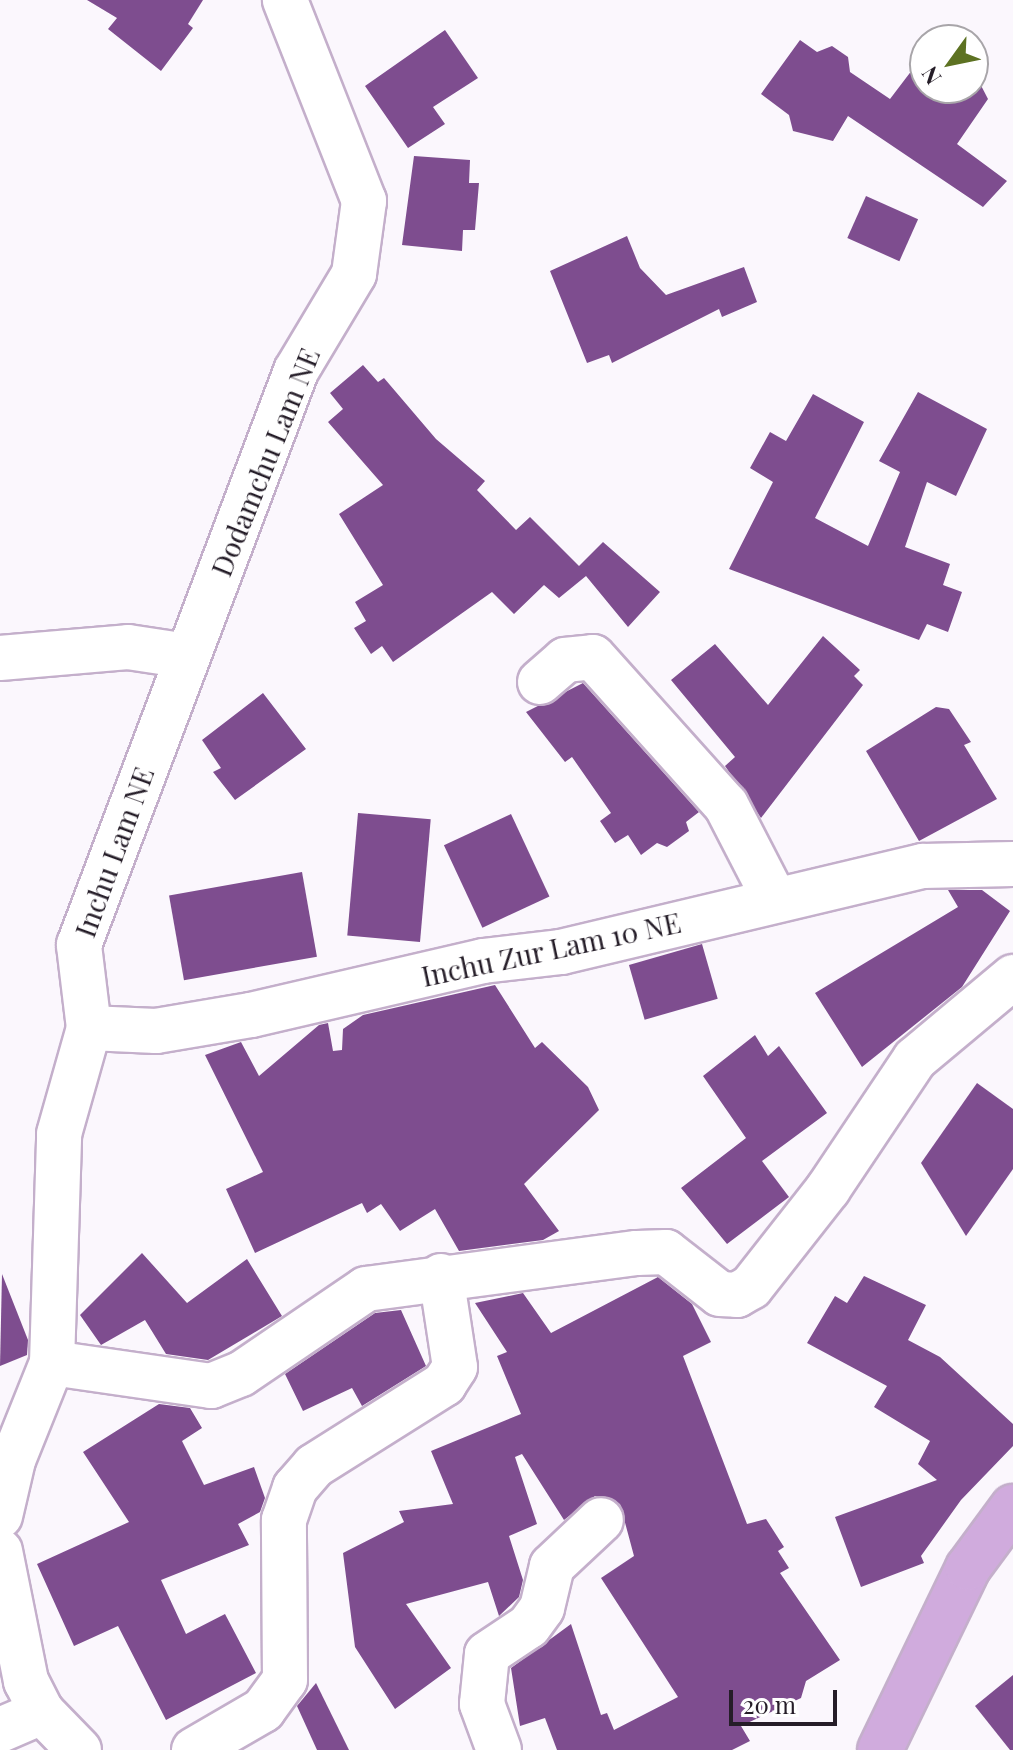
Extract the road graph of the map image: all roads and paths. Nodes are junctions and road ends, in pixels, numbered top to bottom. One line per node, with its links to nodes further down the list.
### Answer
1 (285, 0): 2 (street, Dodamchu Lam NE)
2 (187, 656): 3 (street); 8 (street, Inchu Lam NE)
3 (0, 658)
4 (540, 682): 6 (street)
5 (1013, 864): 6 (street, Inchu Zur Lam 10 NE)
6 (774, 898): 8 (street, Inchu Zur Lam 10 NE)
7 (1013, 977): 9 (street)
8 (89, 1028): 10 (street, Inchu Lam NE)
9 (441, 1276): 10 (street); 18 (street)
10 (52, 1363): 11 (street, Inchu Lam NE)
11 (1, 1505)
12 (1013, 1507): 20 (main road)
13 (601, 1520): 19 (street)
14 (0, 1551): 15 (street)
15 (42, 1712): 16 (street); 17 (street)
16 (0, 1730)
17 (79, 1750)
18 (194, 1750)
19 (499, 1750)
20 (880, 1750)

